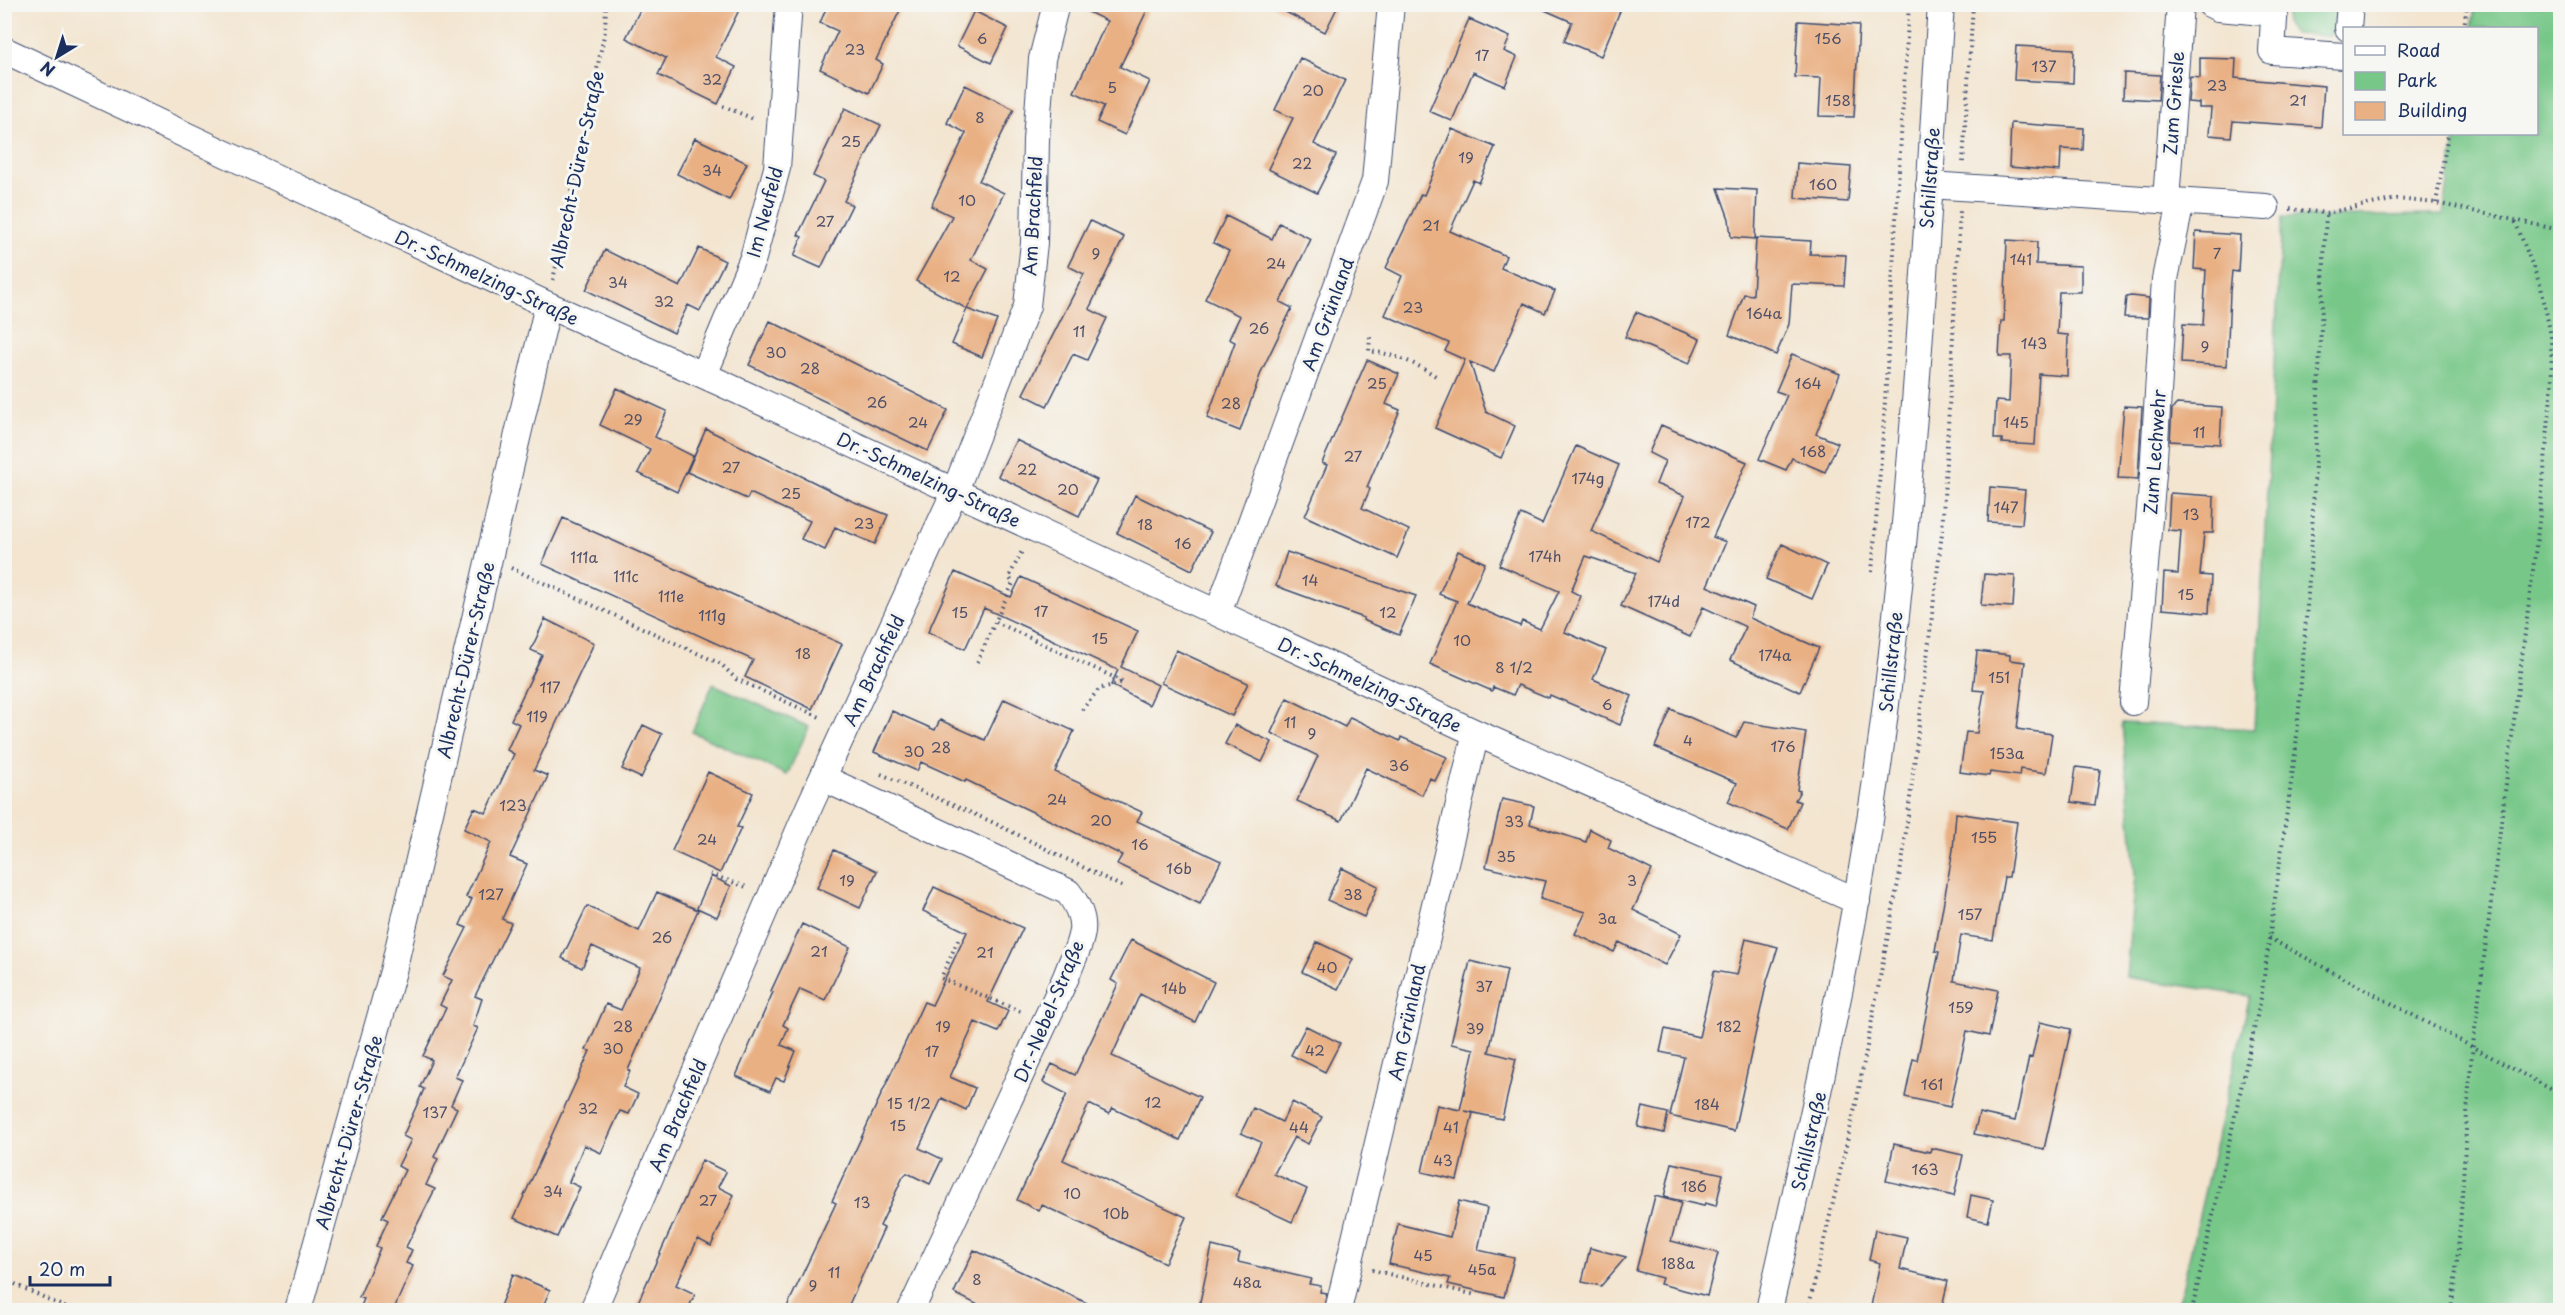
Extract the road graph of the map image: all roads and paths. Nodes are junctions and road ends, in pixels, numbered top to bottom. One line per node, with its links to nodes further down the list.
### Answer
1 (606, 4): 28 (path, Albrecht-Dürer-Straße)
2 (789, 4): 19 (street, Im Neufeld)
3 (1056, 4): 32 (street, Am Brachfeld)
4 (1391, 4): 36 (street, Am Grünland)
5 (1909, 4): 35 (path)
6 (1941, 4): 21 (street, Schillstraße)
7 (2180, 4): 22 (street, Zum Griesle)
8 (2210, 4): 12 (street)
9 (2350, 4): 14 (street)
10 (2467, 4): 15 (path)
11 (2528, 4): 13 (path)
12 (2270, 10): 17 (street)
13 (2560, 12)
14 (2348, 27)
15 (2464, 27)
16 (4, 51): 28 (street, Dr.-Schmelzing-Straße)
17 (2343, 56)
18 (723, 106): 19 (path)
19 (780, 130): 30 (street, Im Neufeld)
20 (2448, 135): 23 (path)
21 (1929, 185): 22 (street); 48 (street, Schillstraße)
22 (2173, 201): 24 (street); 39 (street, Zum Lechwehr)
23 (2436, 203): 25 (path); 26 (path)
24 (2266, 207): 25 (path)
25 (2326, 213): 49 (path)
26 (2515, 221): 27 (path); 52 (path)
27 (2560, 230)
28 (548, 306): 30 (street, Dr.-Schmelzing-Straße); 34 (street, Albrecht-Dürer-Straße)
29 (1370, 337): 31 (path)
30 (704, 375): 32 (street, Dr.-Schmelzing-Straße)
31 (1439, 378)
32 (955, 491): 33 (street, Dr.-Schmelzing-Straße); 41 (street, Am Brachfeld)
33 (1033, 527): 36 (street, Dr.-Schmelzing-Straße); 37 (path)
34 (489, 557): 41 (path); 58 (street, Albrecht-Dürer-Straße)
35 (1871, 584)
36 (1218, 613): 42 (street, Dr.-Schmelzing-Straße)
37 (996, 622): 38 (path); 40 (path)
38 (978, 662)
39 (2133, 702)
40 (1082, 710)
41 (845, 728): 44 (street, Am Brachfeld)
42 (1476, 734): 48 (street, Dr.-Schmelzing-Straße); 54 (street, Am Grünland)
43 (876, 771): 46 (path)
44 (823, 778): 47 (street, Am Brachfeld); 51 (street, Dr.-Nebel-Straße)
45 (710, 874): 47 (path)
46 (1125, 888)
47 (771, 896): 59 (street, Am Brachfeld)
48 (1857, 901): 62 (street, Schillstraße)
49 (2269, 938): 52 (path); 63 (path)
50 (958, 940): 51 (path)
51 (1046, 1022): 60 (street, Dr.-Nebel-Straße)
52 (2473, 1045): 53 (path); 64 (path)
53 (2560, 1094)
54 (1349, 1265): 56 (path); 61 (street, Am Grünland)
55 (4, 1279): 57 (path)
56 (1476, 1295)
57 (71, 1311)
58 (298, 1311)
59 (593, 1311)
60 (910, 1311)
61 (1338, 1311)
62 (1769, 1311)
63 (2192, 1311)
64 (2451, 1311)

